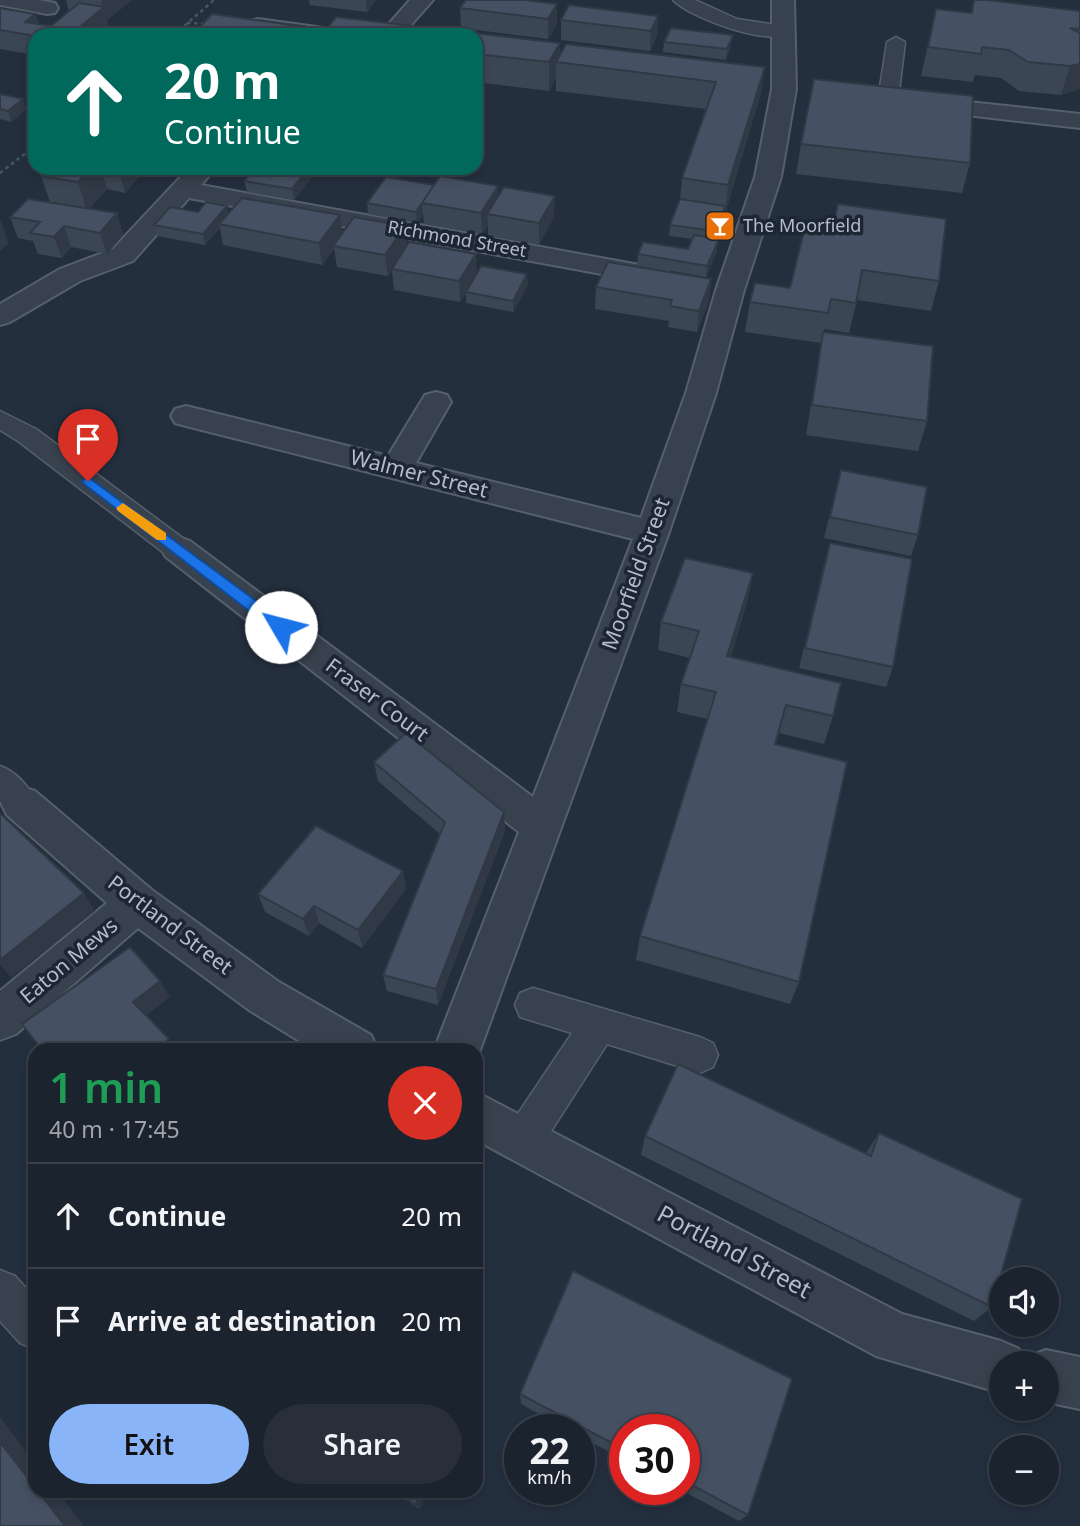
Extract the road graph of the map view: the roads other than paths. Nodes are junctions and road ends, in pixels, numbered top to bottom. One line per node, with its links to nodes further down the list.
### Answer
1 (422, 0): 8 (street)
2 (682, 0): 9 (lane)
3 (783, 0): 9 (street, Moorfield Street)
4 (5, 3): 5 (street)
5 (47, 8)
6 (258, 26): 7 (street)
7 (273, 28)
8 (396, 28)
9 (783, 31): 22 (street, Moorfield Street)
10 (896, 42): 12 (lane)
11 (862, 97): 12 (street)
12 (888, 100): 13 (street)
13 (1080, 121)
14 (197, 175): 15 (street)
15 (184, 189): 16 (street, Richmond Street); 17 (street)
16 (676, 279)
17 (0, 316)
18 (436, 402): 21 (street)
19 (186, 416): 21 (street, Walmer Street)
20 (0, 419): 23 (lane)
21 (397, 468): 22 (street, Walmer Street)
22 (652, 532): 25 (street, Moorfield Street)
23 (178, 549): 25 (street, Fraser Court)
24 (10, 791): 26 (street, Portland Street)
25 (541, 826): 31 (street, Moorfield Street)
26 (137, 903): 28 (street, Eaton Mews); 30 (street, Portland Street)
27 (533, 1004): 29 (lane)
28 (0, 1019)
29 (599, 1024): 32 (lane); 34 (lane)
30 (343, 1043)
31 (460, 1043)
32 (700, 1055)
33 (483, 1119): 34 (street, Portland Street)
34 (523, 1140): 37 (street, Portland Street)
35 (0, 1291): 36 (lane)
36 (28, 1321)
37 (989, 1364)
38 (1059, 1379): 39 (street)
39 (1080, 1384)

